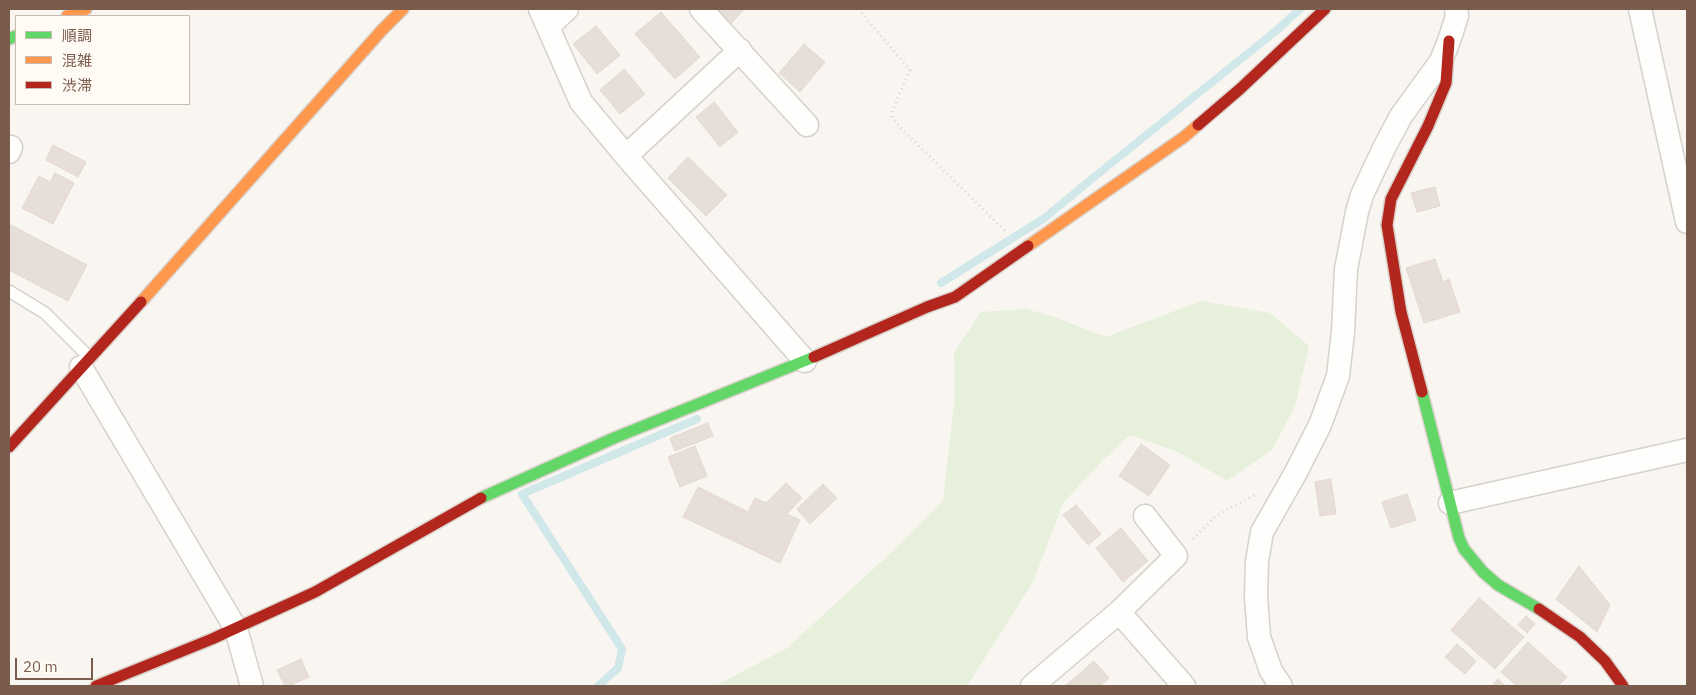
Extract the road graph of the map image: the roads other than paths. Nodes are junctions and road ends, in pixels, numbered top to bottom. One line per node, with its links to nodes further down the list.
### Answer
1 (86, 9): 8 (main road)
2 (403, 9): 17 (main road)
3 (567, 9): 9 (street)
4 (701, 9): 11 (street)
5 (1325, 9): 16 (main road)
6 (1456, 9): 10 (street)
7 (1640, 9): 14 (street)
8 (70, 15)
9 (544, 17): 13 (street)
10 (1450, 42): 20 (main road); 28 (street)
11 (740, 50): 12 (street); 13 (street)
12 (808, 125)
13 (626, 156): 16 (street)
14 (1687, 222)
15 (9, 291): 17 (lane)
16 (805, 361): 23 (main road)
17 (85, 363): 18 (main road); 23 (street)
18 (9, 447)
19 (1687, 450): 20 (street)
20 (1450, 503): 29 (main road)
21 (1145, 516): 22 (street)
22 (1118, 612): 26 (street); 27 (street)
23 (236, 629): 24 (main road); 25 (street)
24 (96, 686)
25 (252, 686)
26 (1032, 686)
27 (1184, 686)
28 (1281, 686)
29 (1622, 686)

